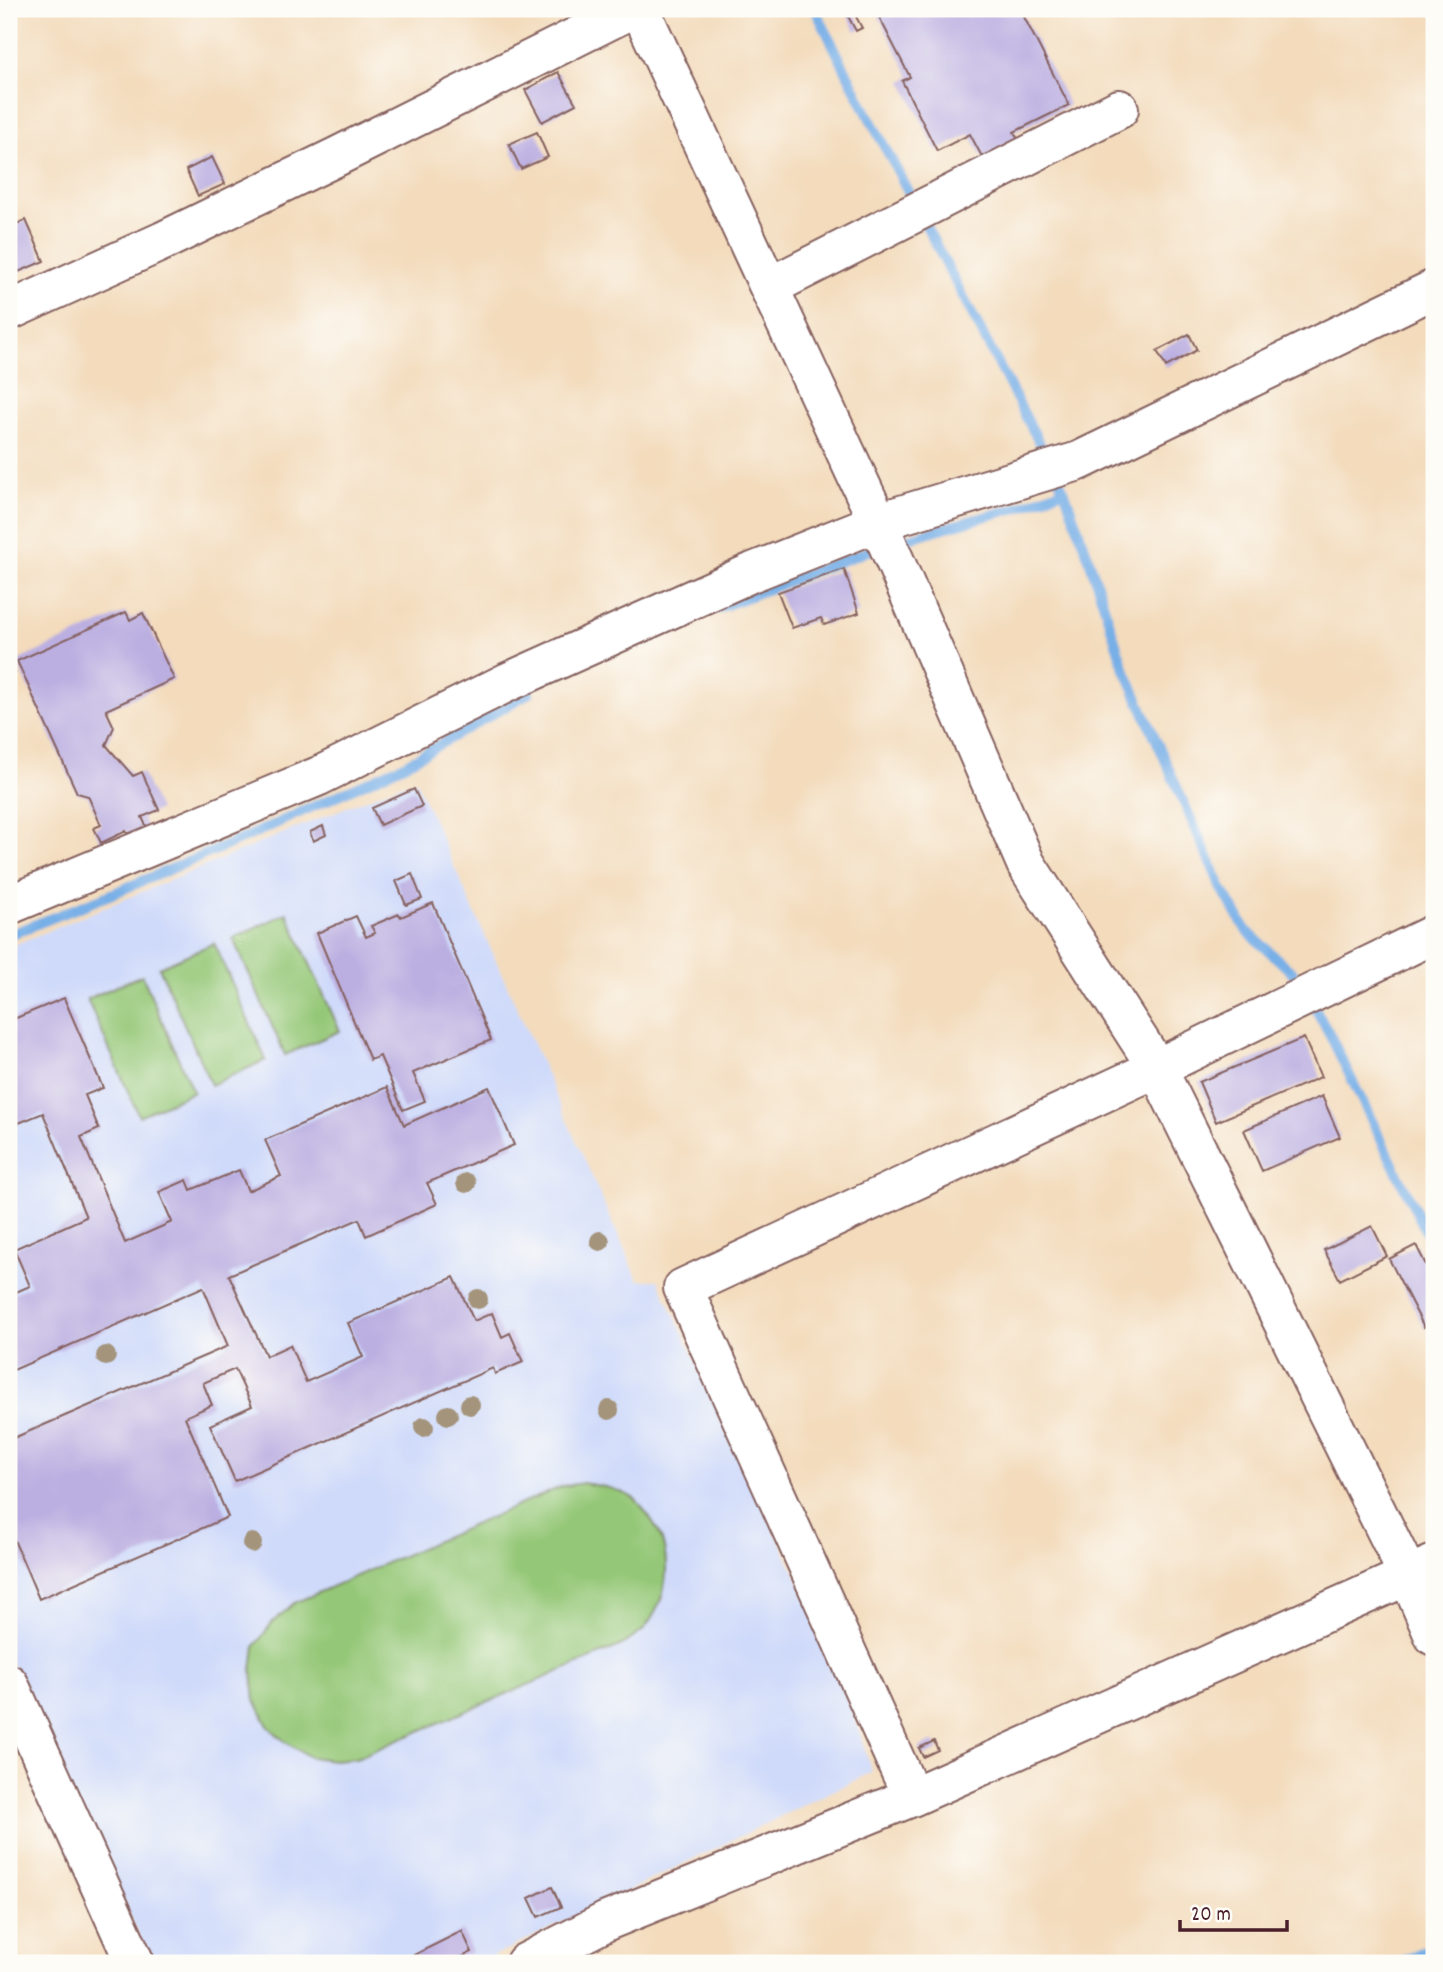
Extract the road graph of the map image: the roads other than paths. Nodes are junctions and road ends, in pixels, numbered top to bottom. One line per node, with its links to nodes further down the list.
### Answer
1 (640, 10): 3 (street); 5 (street)
2 (1119, 109): 3 (street)
3 (769, 287): 6 (street)
4 (1434, 289): 6 (street)
5 (9, 310)
6 (878, 522): 7 (street); 9 (street)
7 (9, 905)
8 (1434, 934): 9 (street)
9 (1157, 1068): 10 (street); 13 (street)
10 (1421, 1569): 11 (street); 13 (street)
11 (1434, 1636)
12 (9, 1685): 14 (street)
13 (912, 1797): 15 (street)
14 (135, 1963)
15 (525, 1963)

